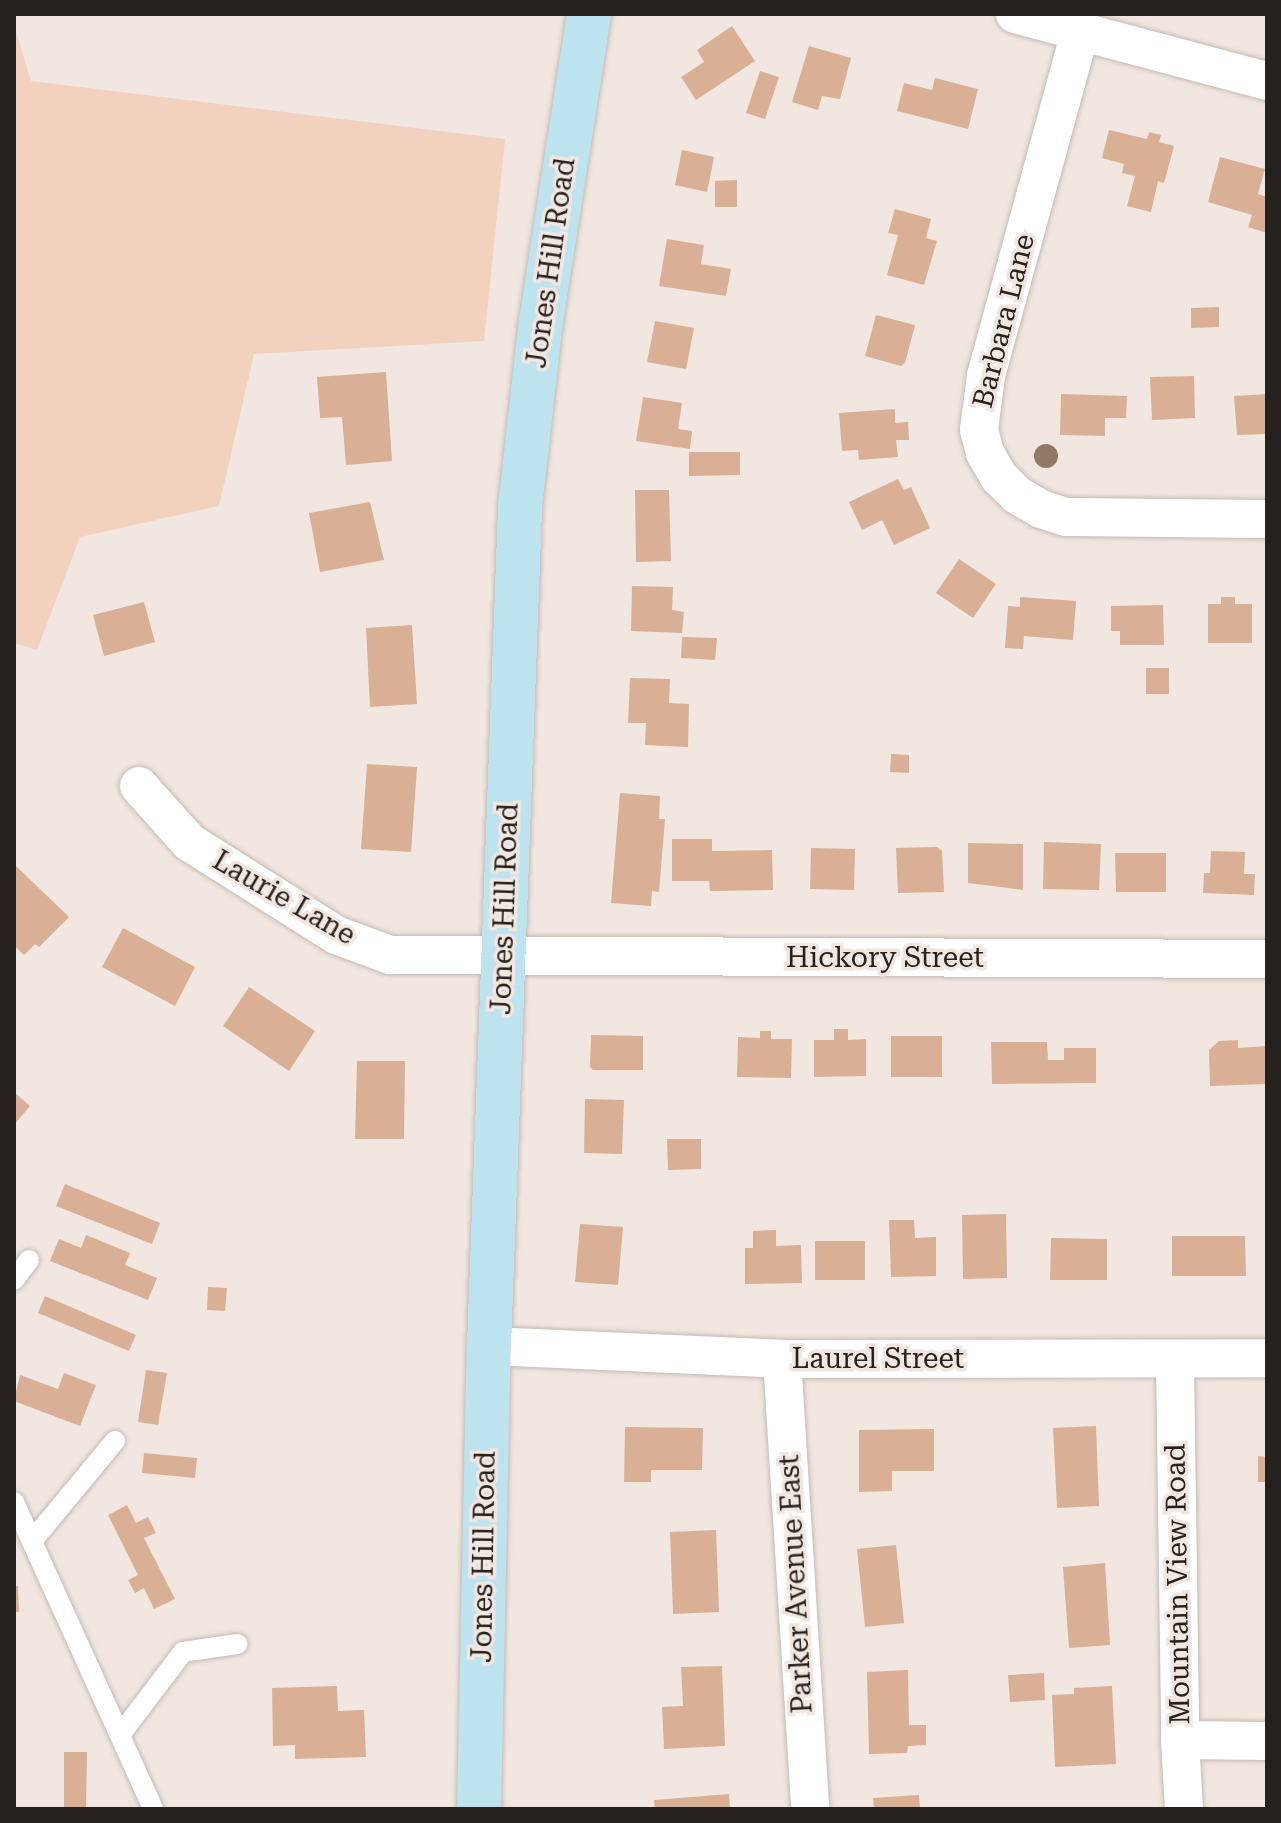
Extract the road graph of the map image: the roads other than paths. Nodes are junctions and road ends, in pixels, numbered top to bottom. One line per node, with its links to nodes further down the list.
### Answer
1 (589, 14): 7 (main road, Jones Hill Road)
2 (1015, 14): 3 (street)
3 (1080, 32): 4 (street); 5 (street, Barbara Lane)
4 (1267, 81)
5 (1267, 519)
6 (139, 786): 7 (street, Laurie Lane)
7 (503, 958): 8 (street, Hickory Street); 11 (main road, Jones Hill Road)
8 (1267, 959)
9 (29, 1260): 10 (lane)
10 (14, 1280)
11 (489, 1346): 13 (street, Laurel Street); 23 (main road, Jones Hill Road)
12 (1267, 1358): 14 (street, Laurel Street)
13 (782, 1359): 14 (street, Laurel Street); 24 (street, Parker Avenue East)
14 (1175, 1359): 20 (street, Mountain View Road)
15 (115, 1441): 17 (lane)
16 (14, 1502): 17 (lane)
17 (32, 1541): 19 (lane)
18 (237, 1644): 19 (lane)
19 (120, 1735): 22 (lane)
20 (1180, 1740): 21 (street); 25 (street, Mountain View Road)
21 (1267, 1741)
22 (153, 1809)
23 (479, 1809)
24 (810, 1809)
25 (1184, 1809)

